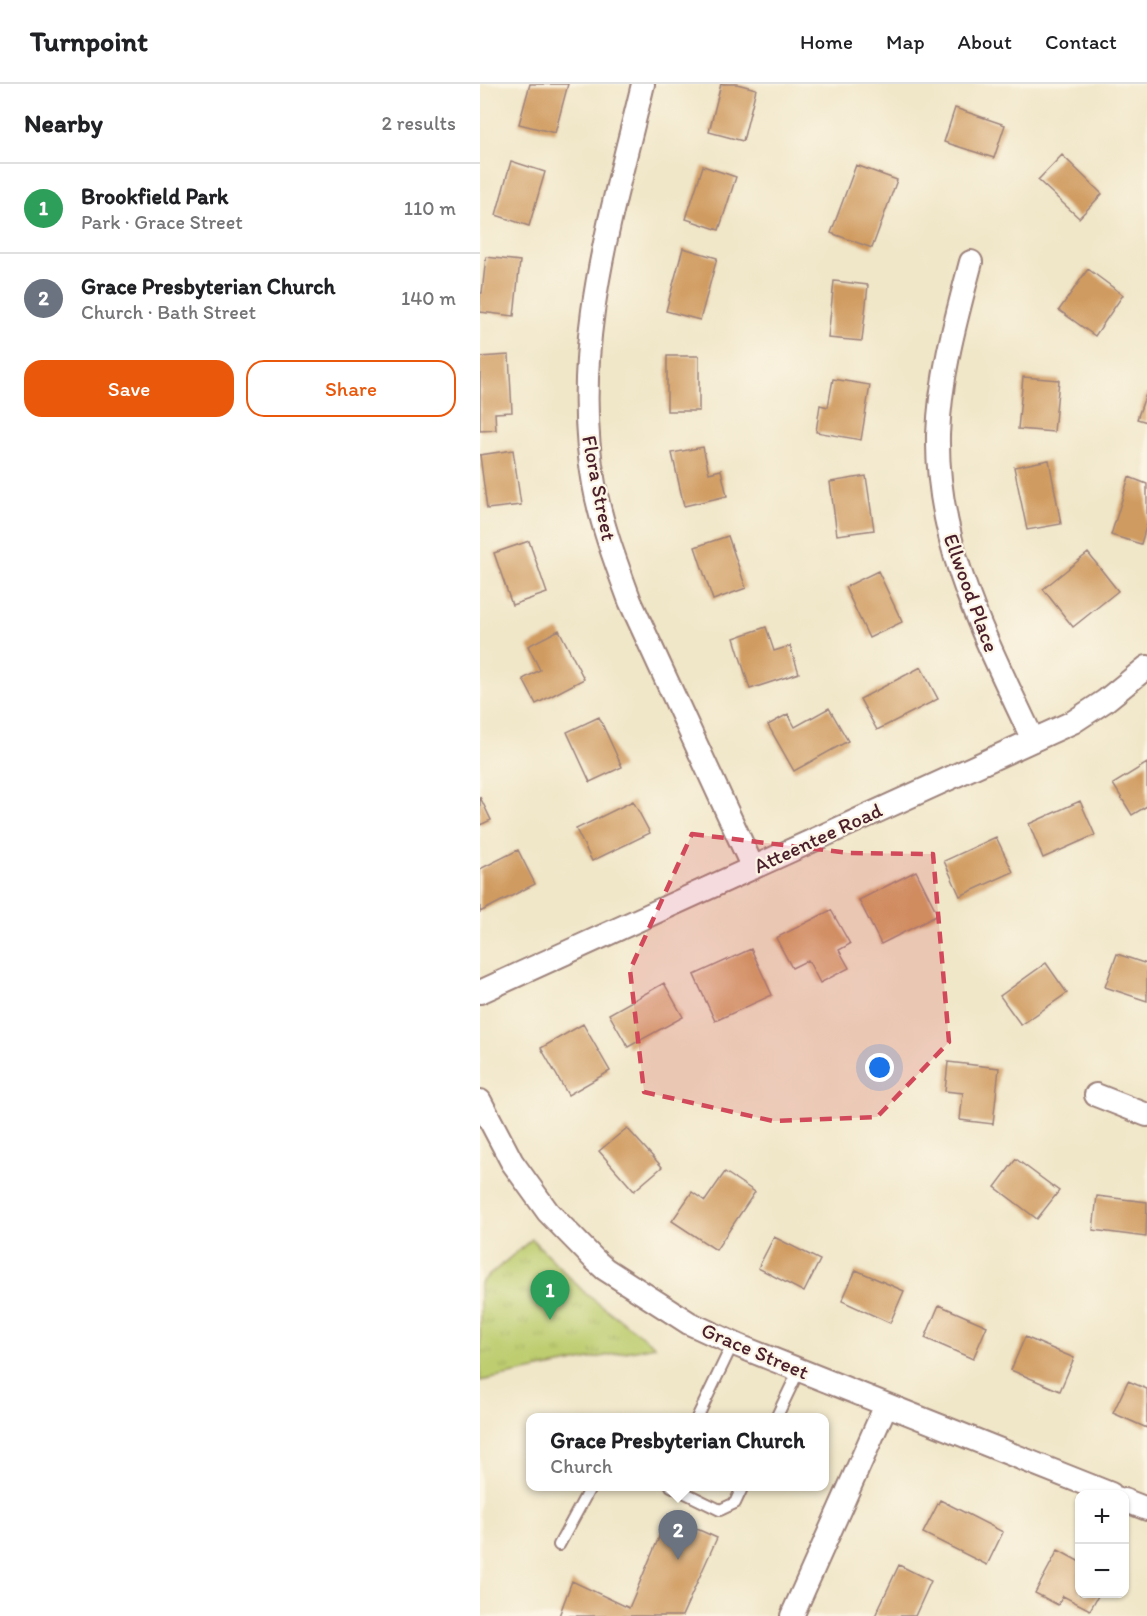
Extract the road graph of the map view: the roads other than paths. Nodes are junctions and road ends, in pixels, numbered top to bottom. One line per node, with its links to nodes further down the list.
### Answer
1 (643, 84): 5 (street, Flora Street)
2 (971, 262): 4 (street, Ellwood Place)
3 (1147, 667): 4 (street, Atteentee Road)
4 (1033, 740): 5 (street, Atteentee Road)
5 (753, 868): 6 (street, Atteentee Road)
6 (480, 992)
7 (1096, 1095): 9 (street)
8 (480, 1101): 10 (street, Grace Street)
9 (1147, 1115)
10 (733, 1343): 11 (street, Grace Street); 13 (lane)
11 (799, 1370): 12 (street, Grace Street); 14 (lane)
12 (886, 1405): 15 (street, Grace Street); 22 (street)
13 (699, 1413)
14 (778, 1413)
15 (1101, 1490)
16 (588, 1491): 21 (lane)
17 (681, 1491): 18 (lane)
18 (741, 1491)
19 (1129, 1502): 20 (street)
20 (1147, 1509)
21 (559, 1545)
22 (792, 1616)

